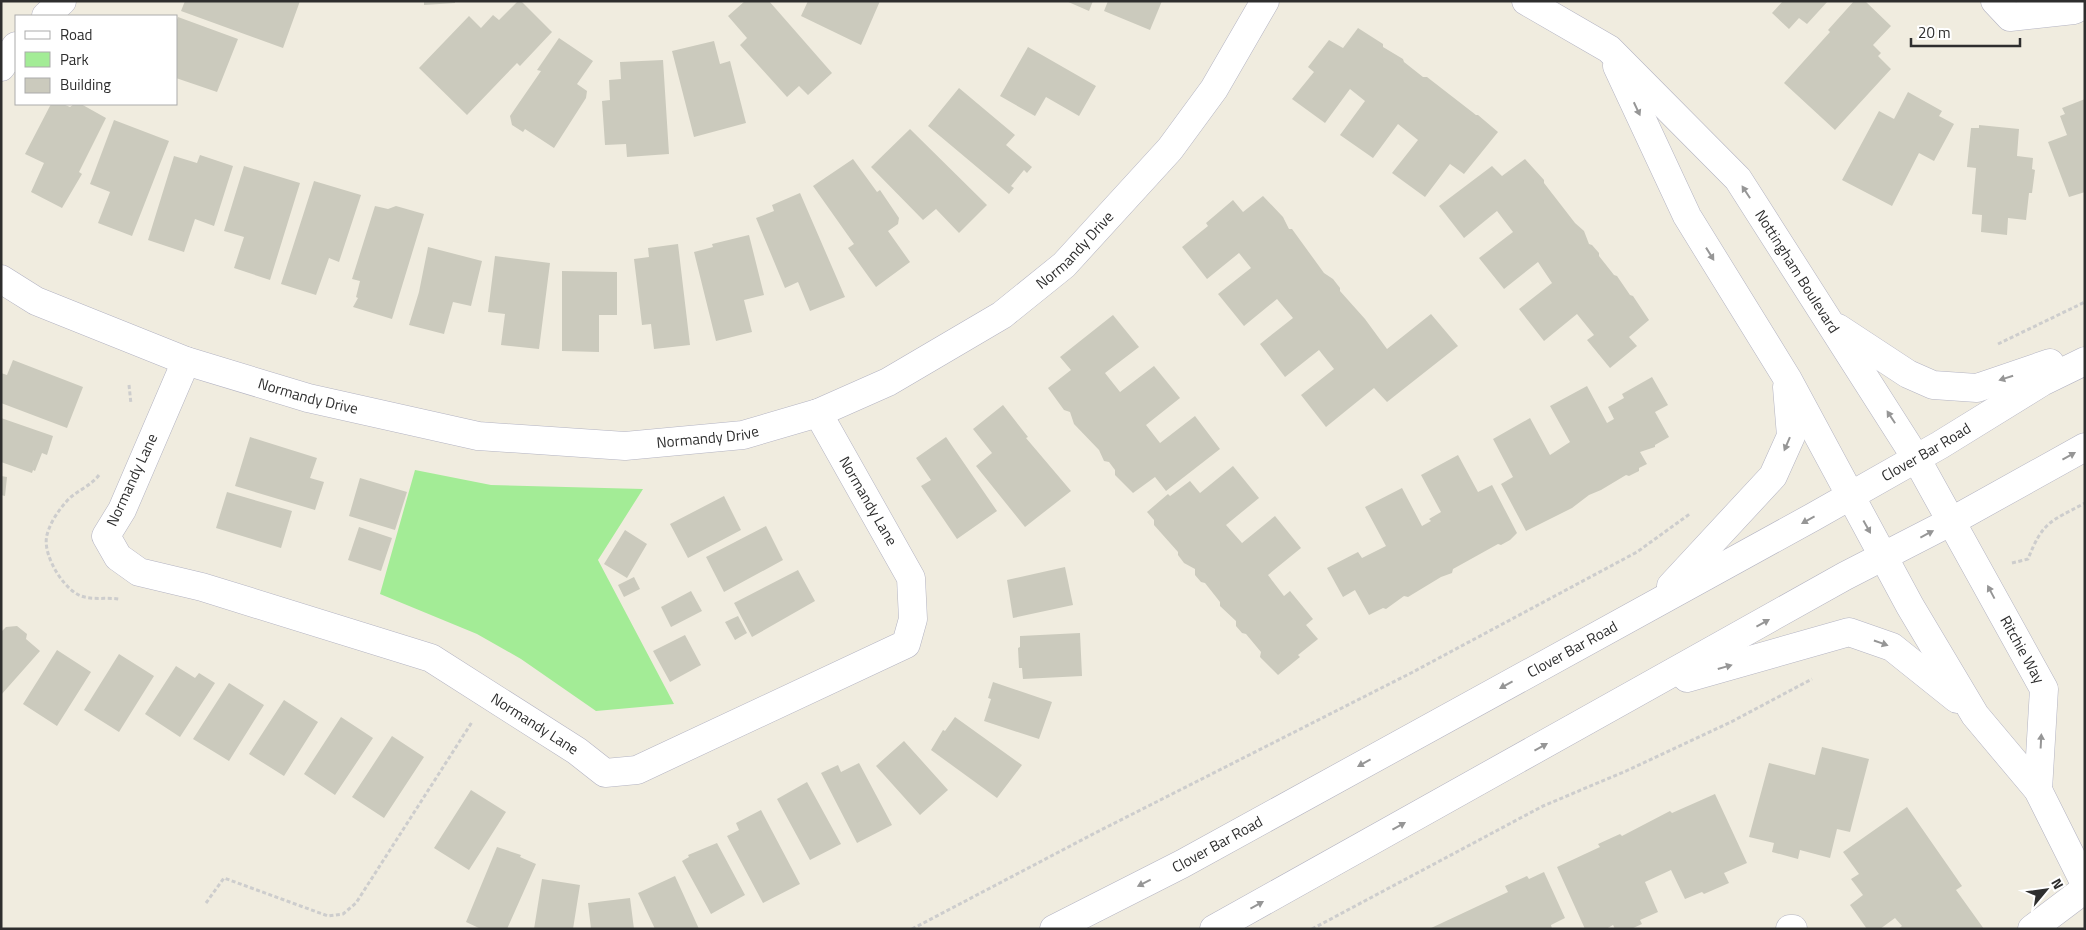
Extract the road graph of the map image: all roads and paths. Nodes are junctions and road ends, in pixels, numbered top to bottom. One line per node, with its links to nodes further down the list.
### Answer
1 (62, 1): 6 (street)
2 (1265, 1): 18 (street, Normandy Drive)
3 (1526, 1): 8 (street, Nottingham Boulevard)
4 (1995, 1): 5 (street)
5 (2085, 4)
6 (47, 15)
7 (15, 47): 9 (street)
8 (1609, 49): 12 (street, Nottingham Boulevard, one-way to 8); 17 (street, one-way to 17)
9 (1, 67)
10 (1, 279): 15 (street, Normandy Drive)
11 (2085, 302): 13 (path)
12 (1829, 322): 14 (street, one-way to 12); 20 (street, Nottingham Boulevard, one-way to 12)
13 (1996, 344)
14 (2085, 350)
15 (186, 361): 18 (street, Normandy Drive); 18 (street, Normandy Lane)
16 (2085, 361): 20 (street, Clover Bar Road)
17 (1787, 378): 21 (street); 27 (street, one-way to 27)
18 (818, 413)
19 (2085, 447): 24 (street, one-way to 19)
20 (1916, 458): 21 (street, Clover Bar Road); 24 (street, Nottingham Boulevard)
21 (1850, 496): 25 (street, one-way to 25); 27 (street, Clover Bar Road, one-way to 27)
22 (2085, 503): 26 (path)
23 (1697, 508): 36 (path)
24 (1952, 521): 25 (street, one-way to 24); 32 (street, Ritchie Way, one-way to 24)
25 (1884, 558): 29 (street, one-way to 25); 30 (street, Ritchie Way)
26 (2006, 564)
27 (1656, 602): 37 (street, Clover Bar Road, one-way to 37)
28 (1814, 677): 39 (path)
29 (1645, 690): 30 (street, one-way to 30); 38 (street, one-way to 29)
30 (1976, 715): 32 (street, Ritchie Way)
31 (475, 718): 35 (path)
32 (2038, 790): 33 (street, Ritchie Way)
33 (2085, 884)
34 (2085, 889): 40 (street)
35 (206, 903)
36 (912, 929)
37 (1054, 929)
38 (1214, 929)
39 (1312, 929)
40 (2032, 929)

